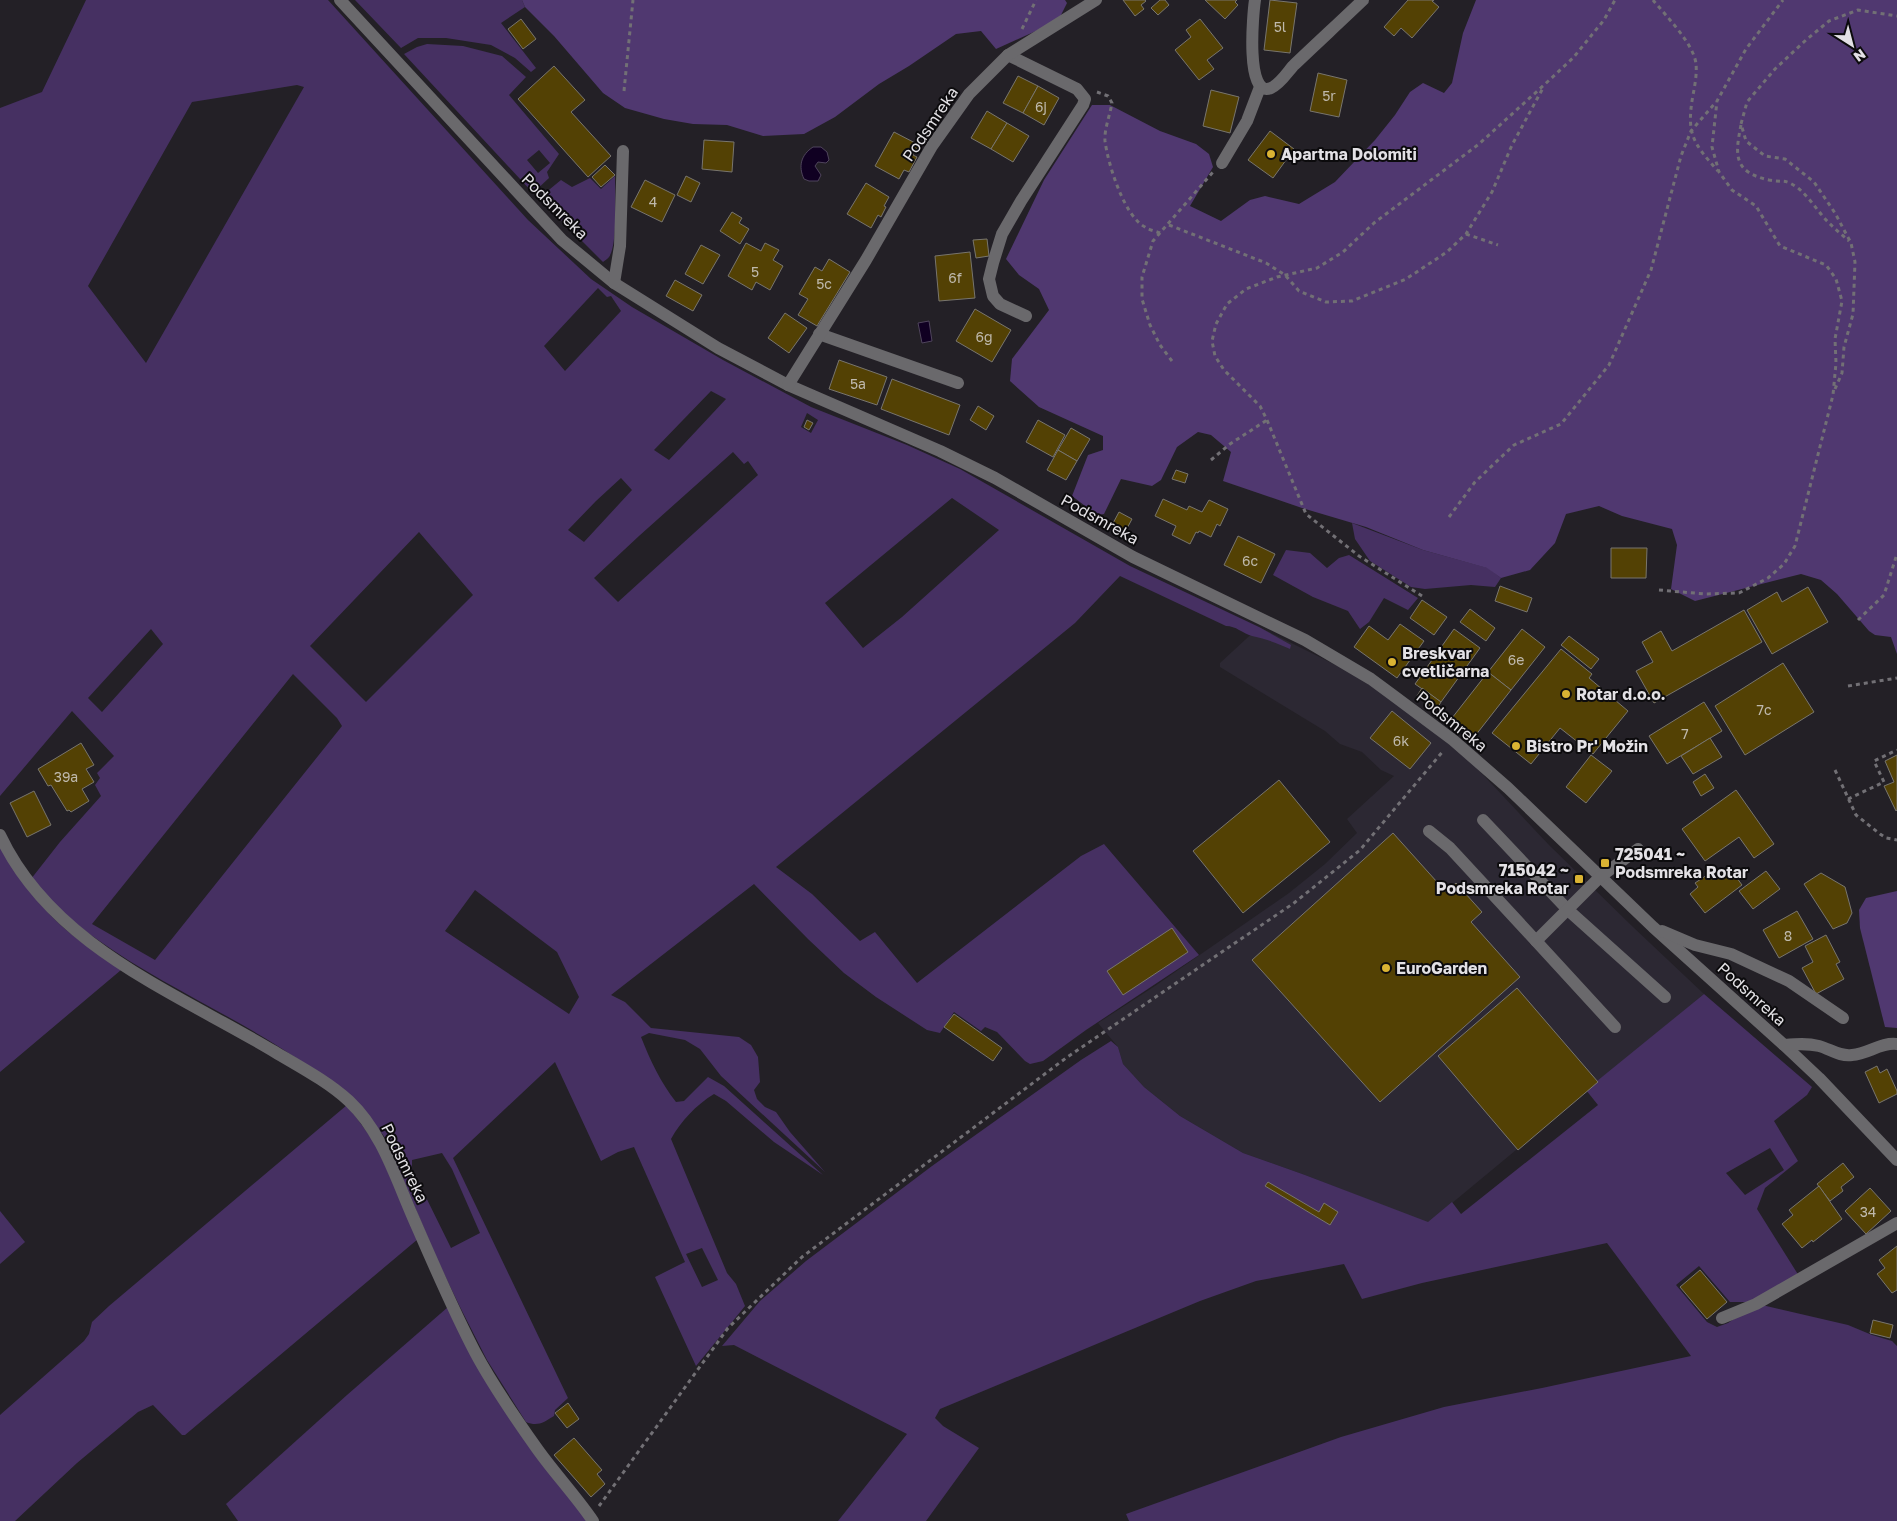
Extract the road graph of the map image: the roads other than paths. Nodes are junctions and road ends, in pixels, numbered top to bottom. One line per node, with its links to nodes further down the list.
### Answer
1 (340, 0): 9 (street, Podsmreka)
2 (1096, 0): 5 (street, Podsmreka)
3 (1255, 0): 6 (street)
4 (1363, 0): 6 (street)
5 (1008, 55): 10 (street); 11 (street, Podsmreka)
6 (1260, 87): 8 (street)
7 (623, 152): 9 (street)
8 (1222, 162)
9 (614, 283): 13 (street, Podsmreka)
10 (1026, 316)
11 (819, 334): 12 (street); 13 (street, Podsmreka)
12 (958, 383)
13 (788, 385): 18 (street, Podsmreka)
14 (1483, 820): 19 (street)
15 (1429, 831): 21 (street)
16 (0, 835): 30 (street, Podsmreka)
17 (1638, 850): 18 (street)
18 (1600, 877): 19 (street); 20 (street, Podsmreka)
19 (1568, 910): 21 (street); 22 (street)
20 (1653, 927): 23 (street); 26 (street, Podsmreka)
21 (1536, 941): 24 (street)
22 (1665, 997)
23 (1843, 1018)
24 (1615, 1028)
25 (1897, 1044): 26 (street)
26 (1784, 1045): 27 (street, Podsmreka)
27 (1897, 1160)
28 (1897, 1223): 29 (street)
29 (1722, 1318)
30 (592, 1519)

